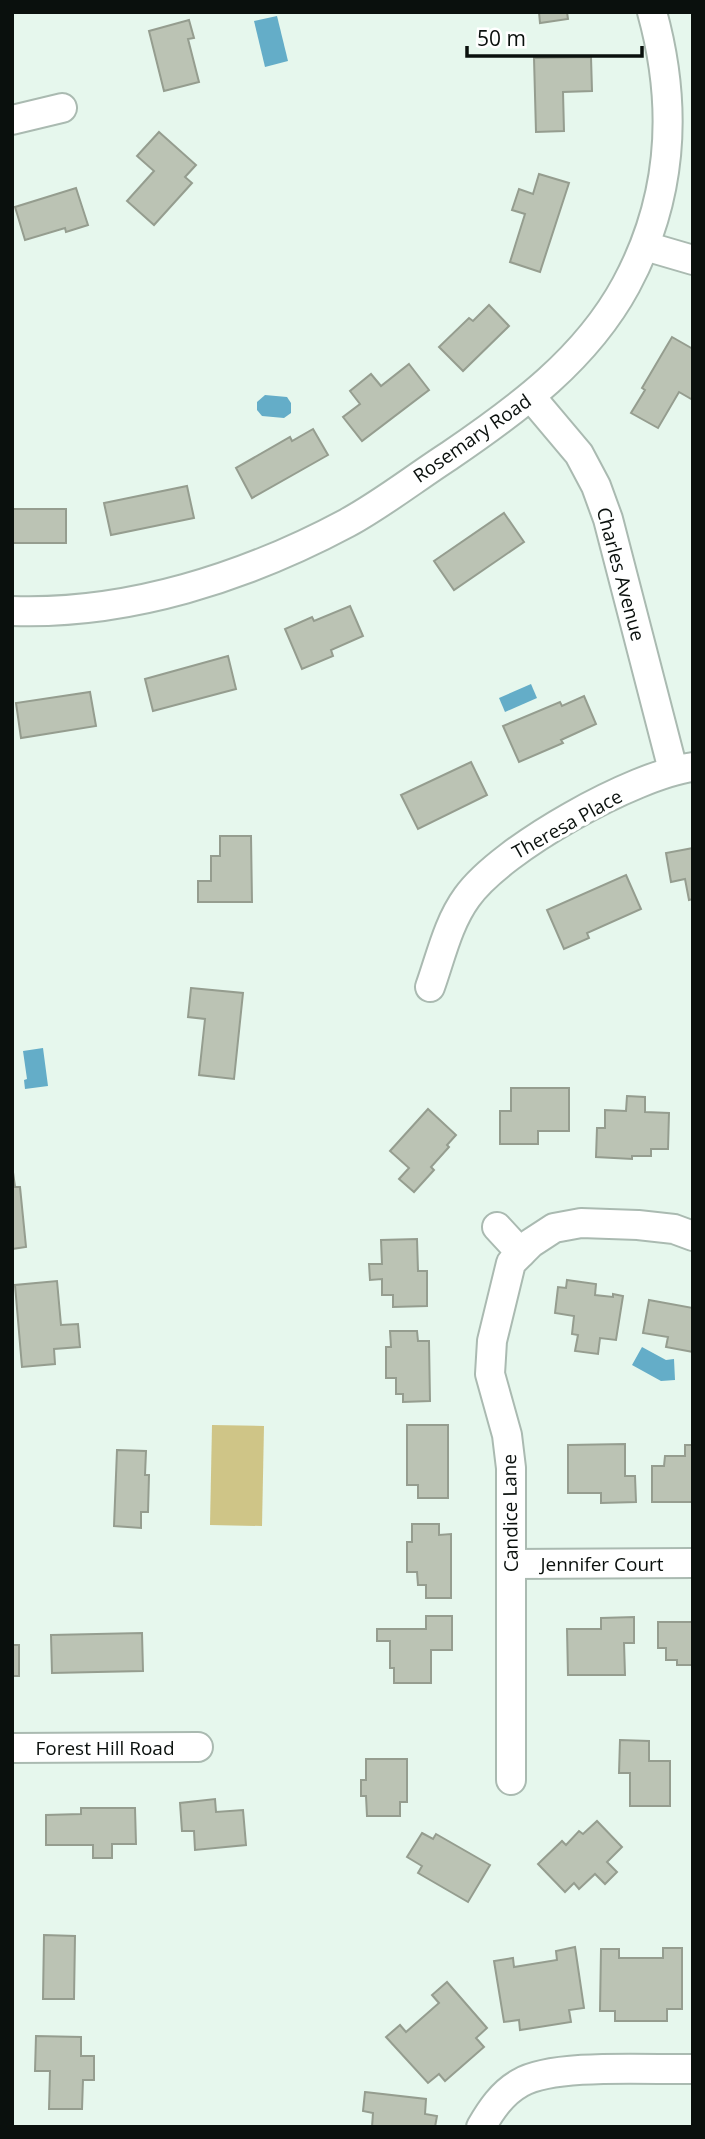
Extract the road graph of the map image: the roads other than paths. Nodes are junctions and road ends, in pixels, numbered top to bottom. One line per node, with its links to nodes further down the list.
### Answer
1 (652, 12): 4 (street, Rosemary Road)
2 (62, 108): 3 (street)
3 (12, 120)
4 (645, 246): 5 (street); 6 (street, Rosemary Road)
5 (693, 260)
6 (531, 397): 7 (street, Rosemary Road); 8 (street, Charles Avenue)
7 (12, 611)
8 (683, 768): 9 (street, Theresa Place)
9 (430, 987)
10 (497, 1227): 12 (street)
11 (693, 1236): 12 (street, Candice Lane)
12 (521, 1253): 14 (street, Candice Lane)
13 (693, 1563): 14 (street, Jennifer Court)
14 (512, 1564): 17 (street, Candice Lane)
15 (198, 1747): 16 (street, Forest Hill Road)
16 (12, 1748)
17 (512, 1780)
18 (693, 2069): 19 (street)
19 (481, 2127)

